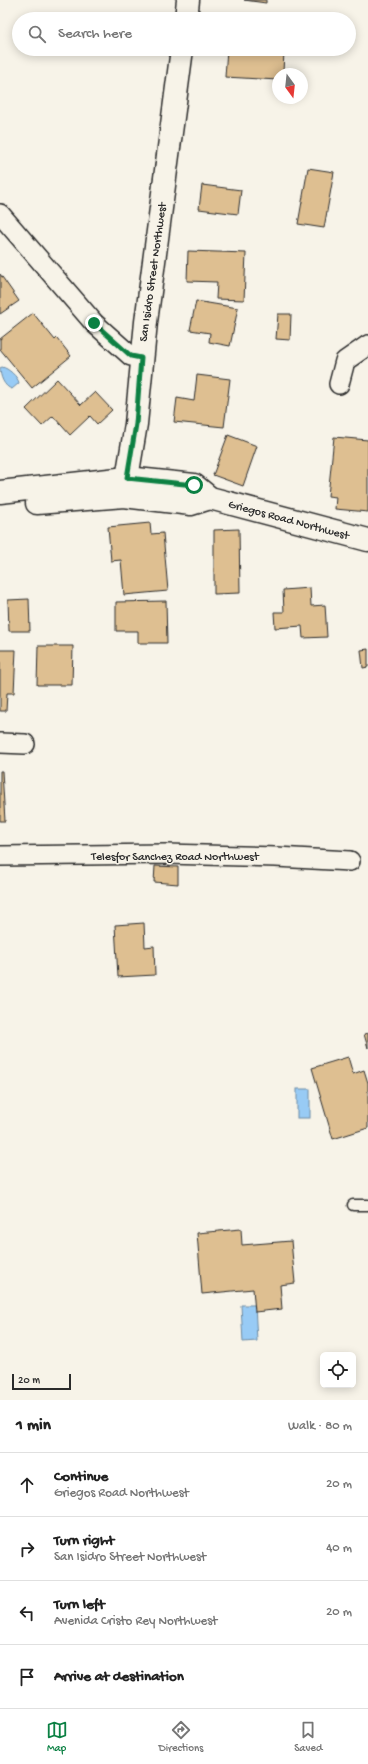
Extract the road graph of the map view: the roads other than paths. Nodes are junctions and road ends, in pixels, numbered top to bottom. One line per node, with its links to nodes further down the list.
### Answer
1 (188, 0): 2 (main road)
2 (187, 12)
3 (181, 56): 6 (main road, San Isidro Street Northwest)
4 (0, 214): 6 (street)
5 (368, 345): 7 (street)
6 (141, 358): 8 (main road, San Isidro Street Northwest)
7 (339, 384)
8 (126, 487): 9 (main road, Griegos Road Northwest); 10 (main road, Griegos Road Northwest); 11 (main road, Griegos Road Northwest)
9 (0, 492)
10 (0, 506)
11 (368, 540)
12 (0, 743): 13 (street)
13 (25, 744)
14 (0, 856): 15 (street, Telesfor Sanchez Road Northwest)
15 (350, 861)
16 (353, 1205): 17 (lane)
17 (368, 1205)

